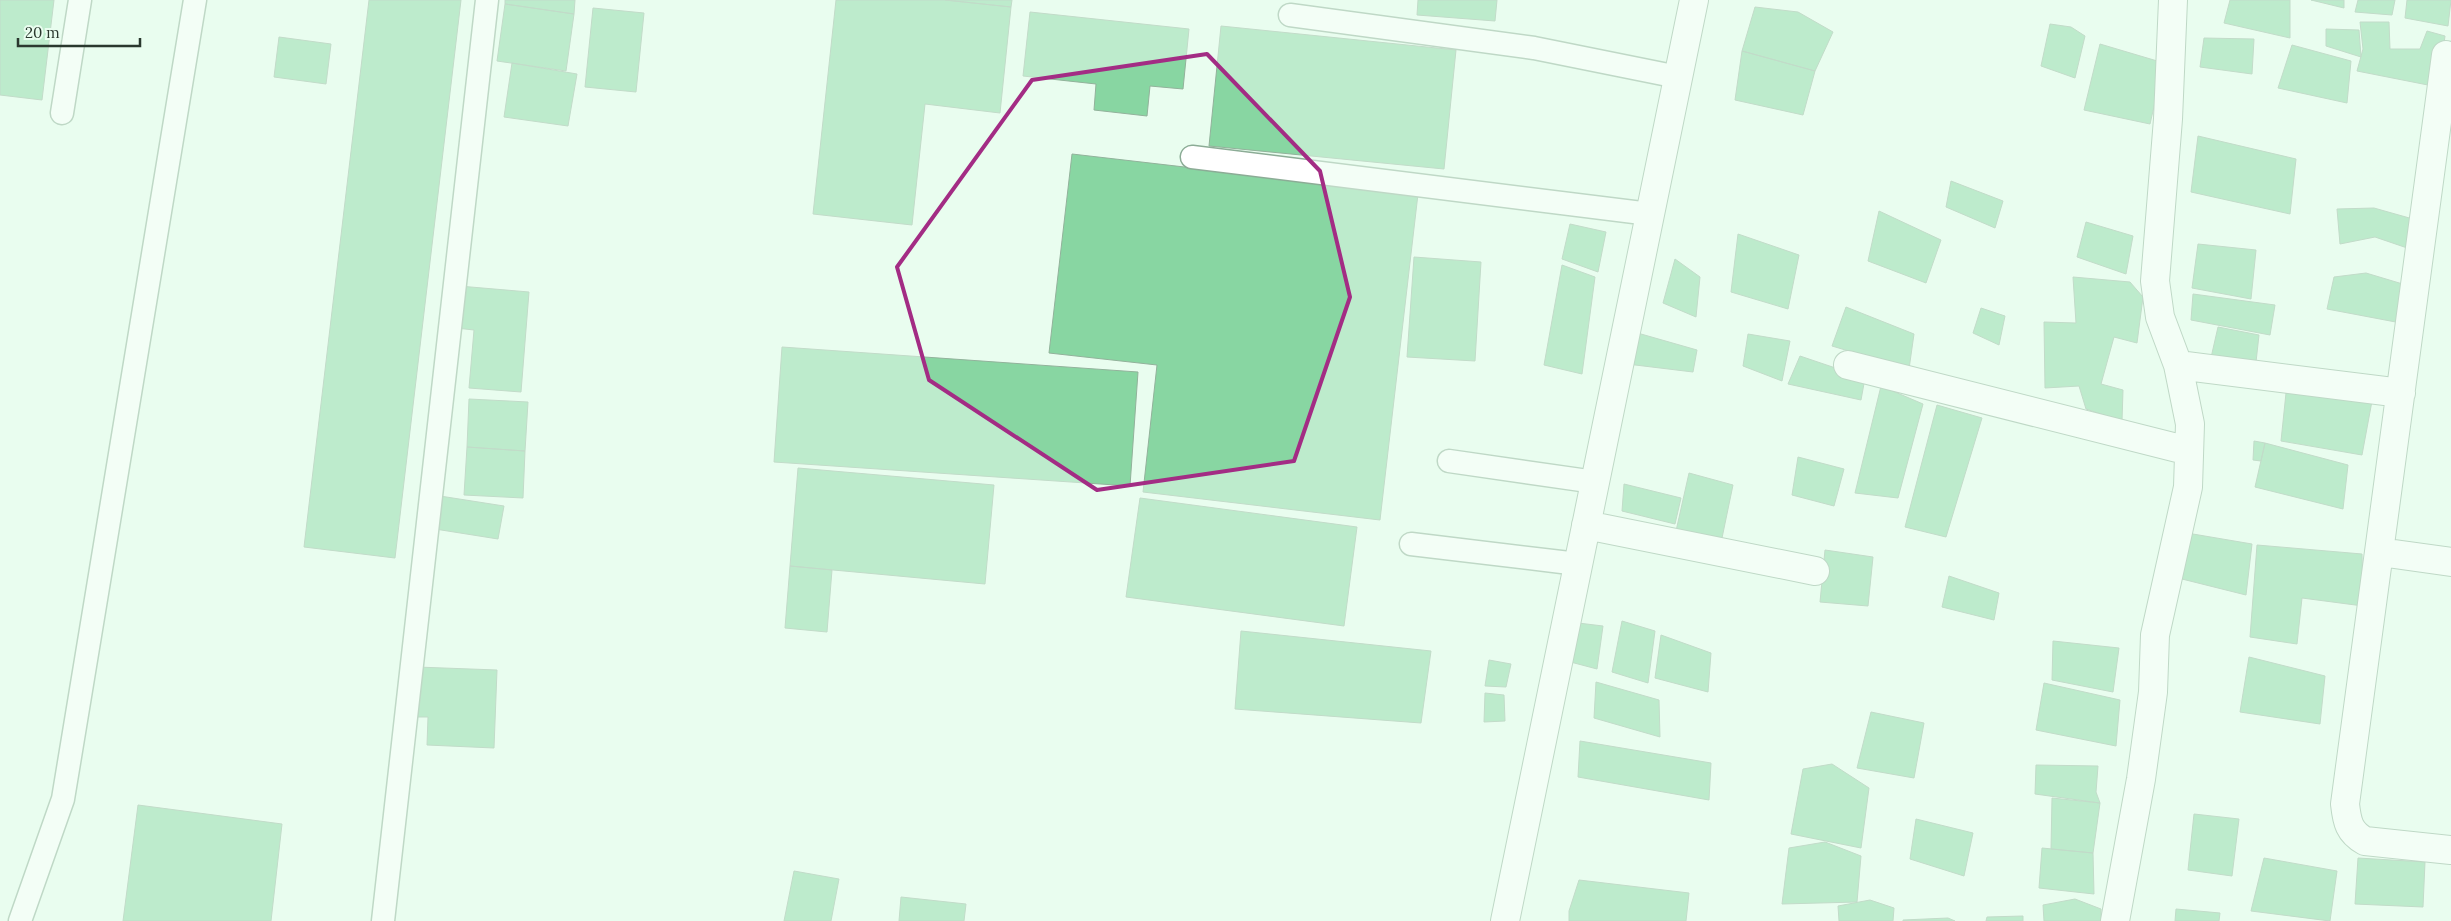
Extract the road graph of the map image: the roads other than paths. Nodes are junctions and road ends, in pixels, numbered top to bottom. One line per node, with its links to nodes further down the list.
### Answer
1 (80, 0): 9 (lane)
2 (195, 0): 25 (lane)
3 (487, 0): 26 (lane)
4 (1694, 0): 8 (street)
5 (2173, 0): 13 (street)
6 (1290, 15): 8 (lane)
7 (2451, 57): 14 (street)
8 (1678, 77): 11 (street)
9 (62, 113)
10 (1192, 156): 11 (lane)
11 (1650, 214): 17 (street)
12 (1848, 365): 15 (street)
13 (2178, 365): 14 (street); 15 (street)
14 (2401, 393): 20 (street)
15 (2189, 451): 28 (street)
16 (1448, 461): 17 (lane)
17 (1595, 482): 18 (street)
18 (1586, 525): 22 (street); 23 (street)
19 (1411, 544): 22 (lane)
20 (2380, 552): 21 (street); 24 (street)
21 (2451, 562)
22 (1578, 564): 27 (street)
23 (1815, 572)
24 (2451, 850)
25 (20, 921)
26 (383, 921)
27 (1505, 921)
28 (2116, 921)

